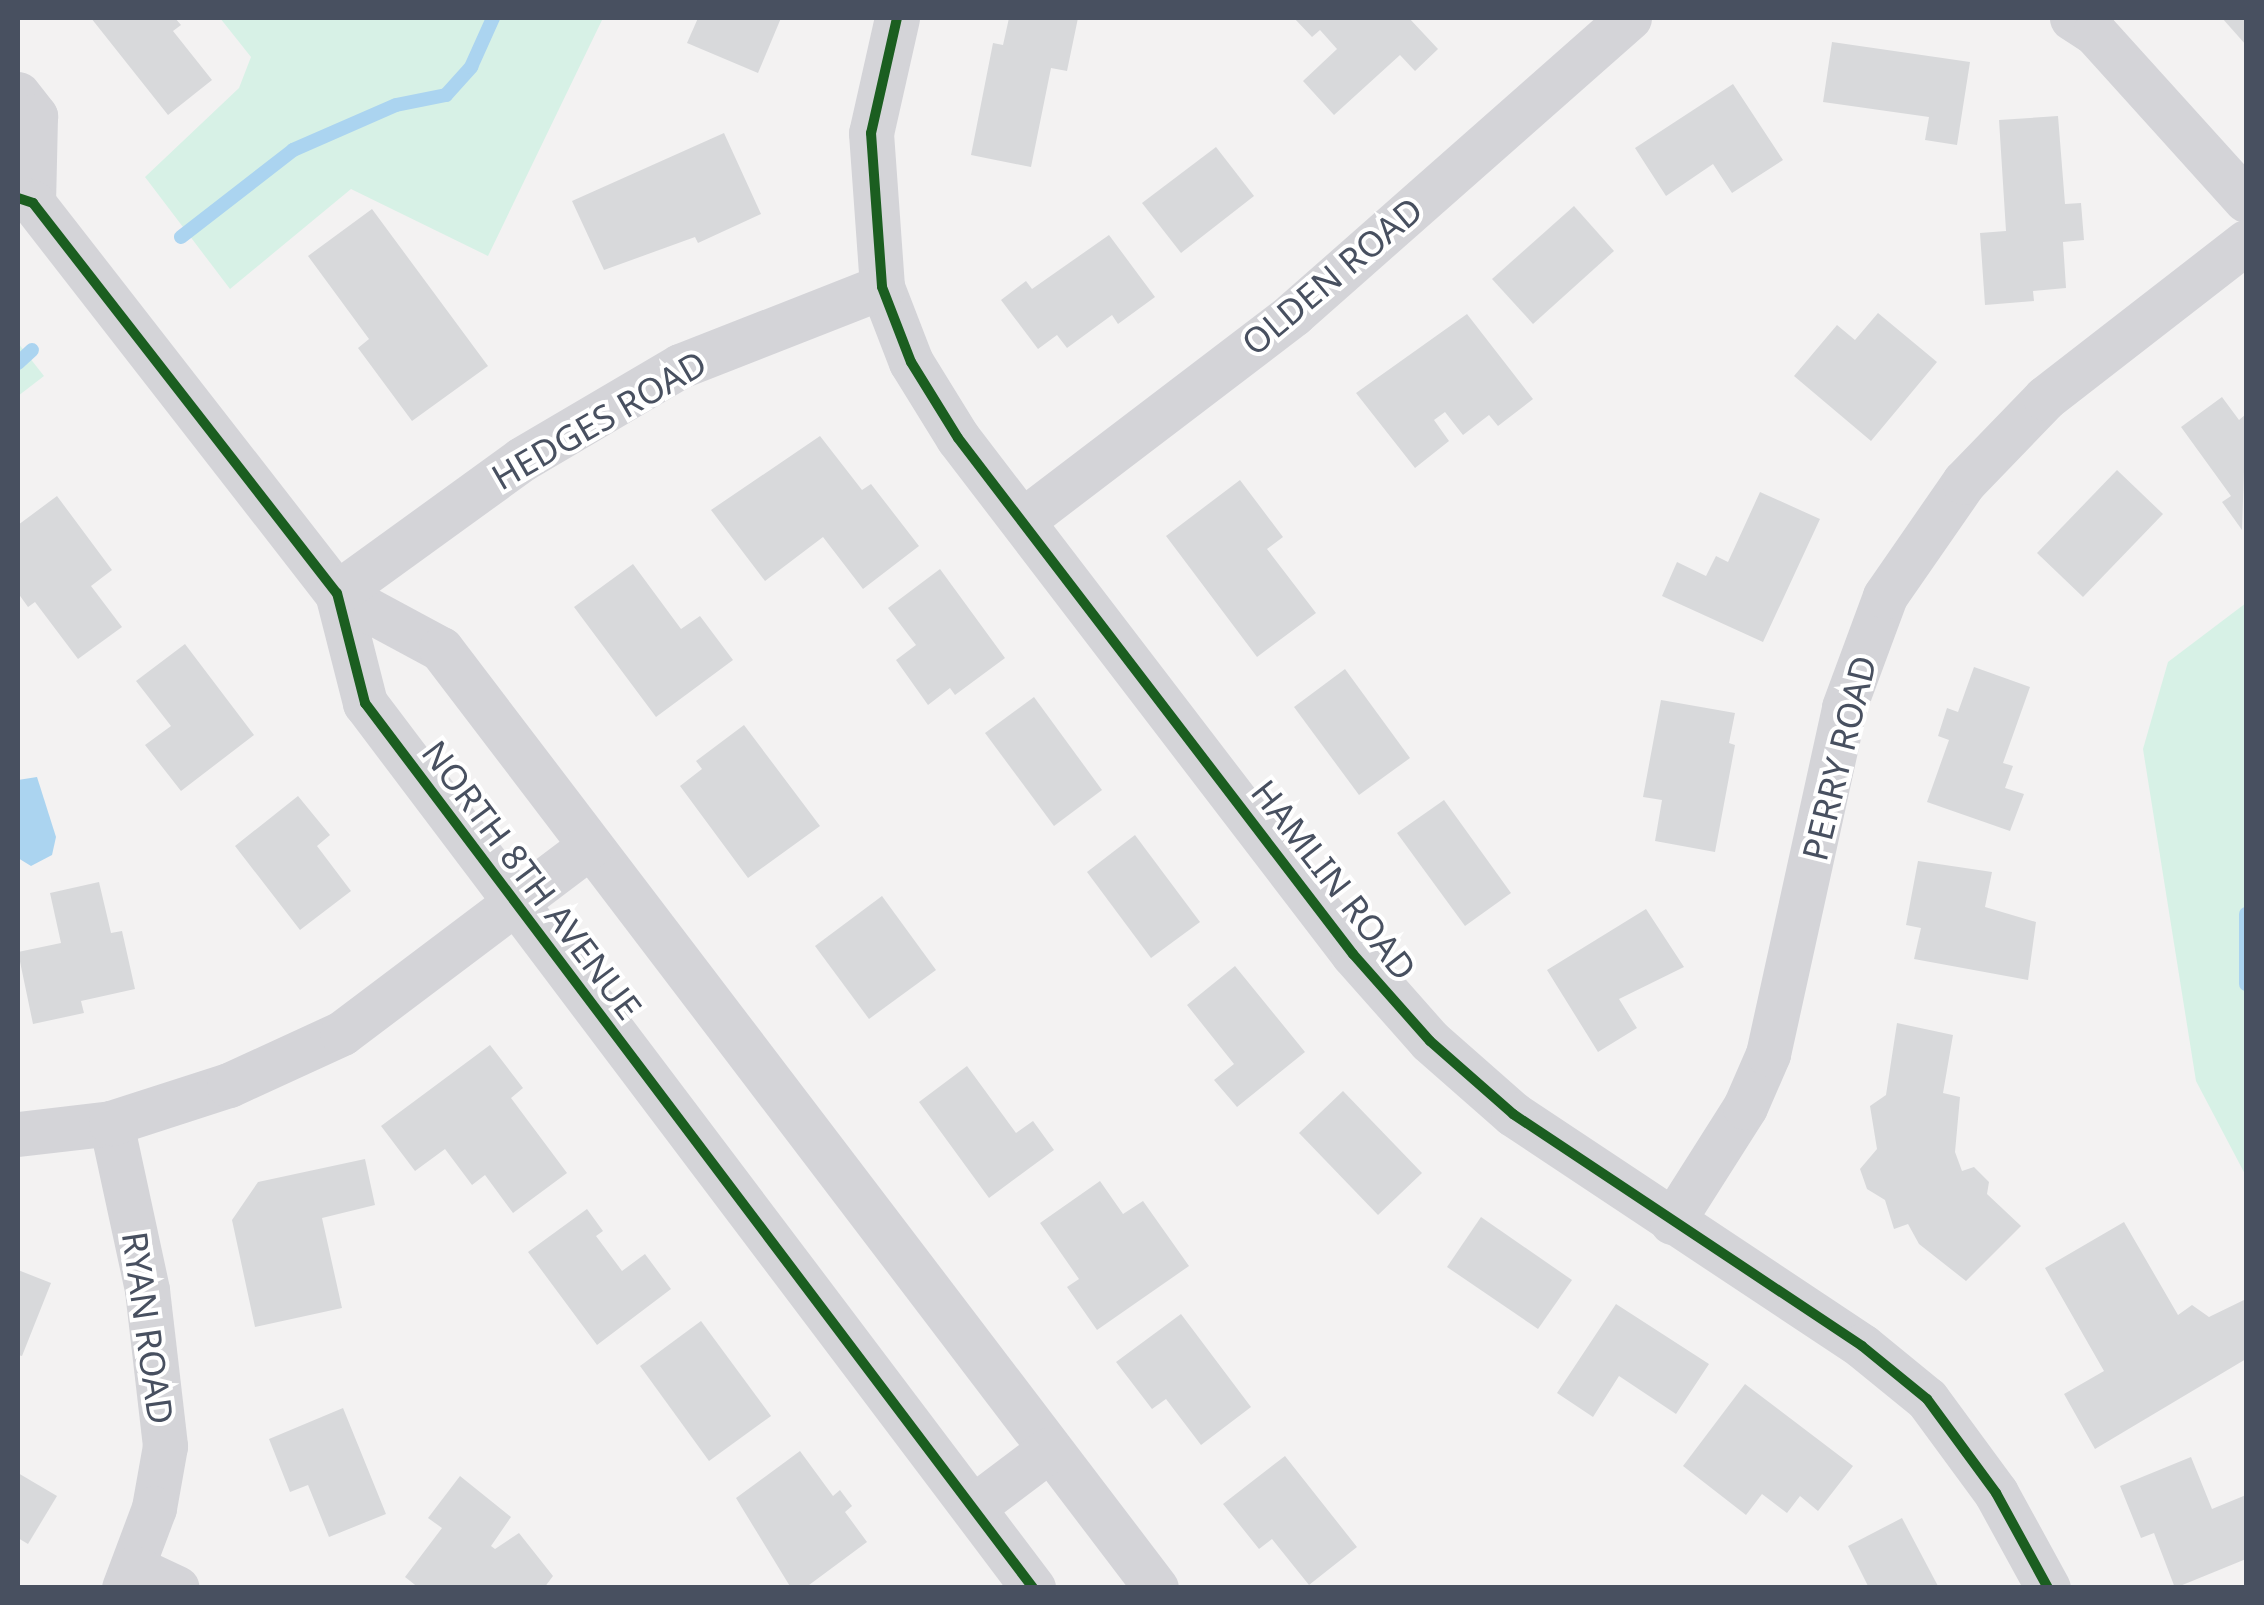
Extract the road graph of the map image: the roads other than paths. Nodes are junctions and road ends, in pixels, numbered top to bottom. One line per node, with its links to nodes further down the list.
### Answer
1 (897, 18): 8 (street, HAMLIN ROAD)
2 (1629, 18): 9 (street, OLDEN ROAD)
3 (2072, 18): 5 (street)
4 (18, 94): 6 (street, NORTH 8TH AVENUE)
5 (2246, 200)
6 (23, 205): 10 (street, NORTH 8TH AVENUE)
7 (2246, 242): 15 (street, PERRY ROAD)
8 (882, 288): 9 (street, HAMLIN ROAD); 10 (street, HEDGES ROAD)
9 (1023, 520): 15 (street, HAMLIN ROAD)
10 (337, 593): 11 (street, NORTH 8TH AVENUE); 12 (street, NORTH 8TH AVENUE)
11 (590, 846): 12 (street); 16 (street, NORTH 8TH AVENUE)
12 (514, 904): 13 (street); 17 (street, NORTH 8TH AVENUE)
13 (111, 1123): 14 (street); 18 (street, RYAN ROAD)
14 (18, 1134)
15 (1672, 1222): 22 (street, HAMLIN ROAD)
16 (1050, 1449): 17 (street); 21 (street, NORTH 8TH AVENUE)
17 (973, 1508): 20 (street, NORTH 8TH AVENUE)
18 (129, 1578): 19 (street)
19 (177, 1588)
20 (1033, 1588)
21 (1156, 1588)
22 (2048, 1588)

